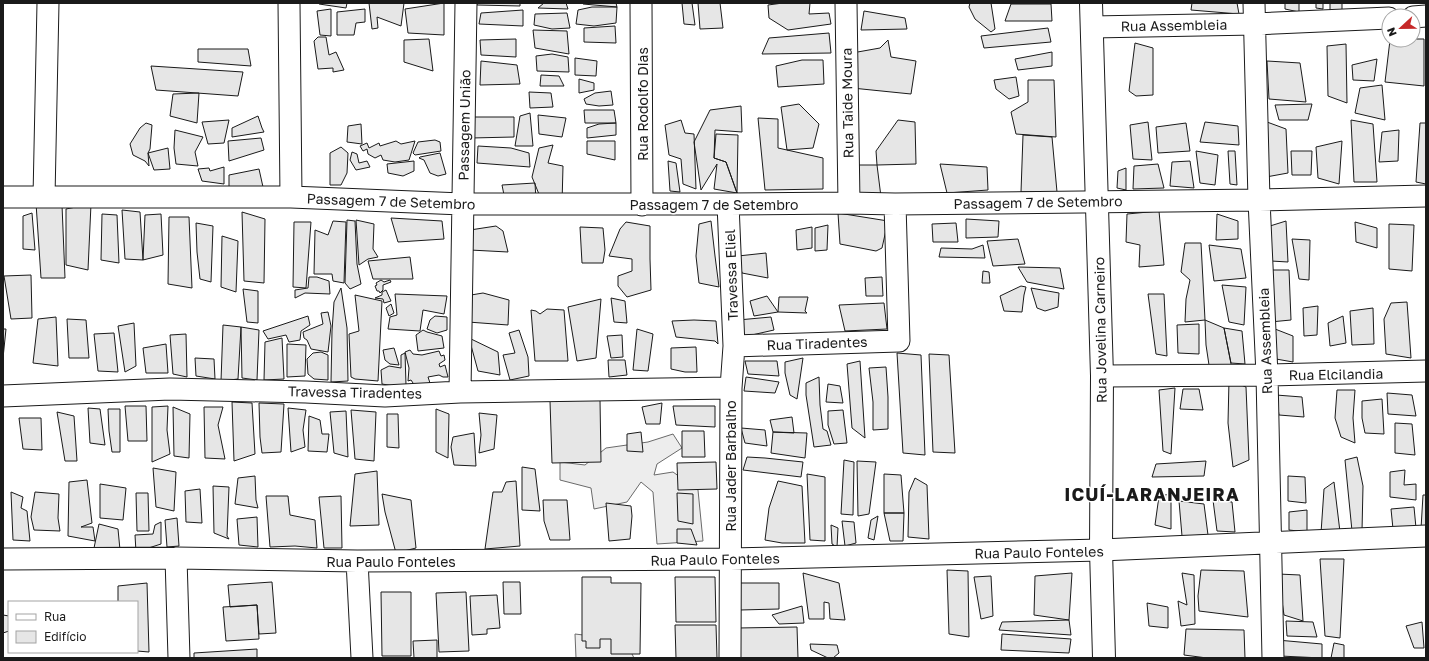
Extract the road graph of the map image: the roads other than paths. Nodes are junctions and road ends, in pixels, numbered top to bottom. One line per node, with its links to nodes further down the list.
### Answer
1 (48, 3): 12 (street)
2 (289, 3): 14 (street)
3 (466, 3): 18 (street, Passagem União)
4 (641, 3): 21 (street, Rua Rodolfo Dias)
5 (846, 3): 17 (street, Rua Taide Moura)
6 (1091, 3): 10 (street, Rua Jovelina Carneiro)
7 (1254, 3): 9 (street, Rua Assembleia)
8 (1381, 18): 9 (street, Rua Assembleia)
9 (1255, 24): 10 (street, Rua Assembleia); 15 (street, Rua Assembleia)
10 (1092, 27): 16 (street, Rua Jovelina Carneiro)
11 (3, 196): 12 (street, Passagem 7 de Setembro)
12 (44, 196): 14 (street, Passagem 7 de Setembro)
13 (1426, 196): 15 (street, Passagem 7 de Setembro)
14 (291, 197): 18 (street, Passagem 7 de Setembro)
15 (1259, 200): 16 (street, Passagem 7 de Setembro); 24 (street, Rua Assembleia)
16 (1097, 201): 20 (street, Passagem 7 de Setembro); 25 (street, Rua Jovelina Carneiro)
17 (849, 203): 19 (street, Passagem 7 de Setembro); 20 (street, Passagem 7 de Setembro)
18 (462, 204): 21 (street, Passagem 7 de Setembro); 27 (street, Passagem União)
19 (728, 204): 21 (street, Passagem 7 de Setembro); 22 (street, Travessa Eliel)
20 (895, 204): 22 (street, Rua Tiradentes)
21 (642, 205)
22 (734, 346): 26 (street, Rua Jader Barbalho)
23 (1426, 372): 24 (street, Rua Elcilandia)
24 (1267, 375): 25 (street, Rua Elcilandia); 30 (street, Rua Assembleia)
25 (1102, 376): 31 (street, Rua Jovelina Carneiro)
26 (731, 388): 27 (street, Travessa Tiradentes); 34 (street, Rua Jader Barbalho)
27 (460, 392): 28 (street, Travessa Tiradentes)
28 (3, 396)
29 (1426, 536): 30 (street, Rua Paulo Fonteles)
30 (1270, 543): 31 (street, Rua Paulo Fonteles); 40 (street, Rua Assembleia)
31 (1101, 550): 34 (street, Rua Paulo Fonteles); 39 (street, Rua Jovelina Carneiro)
32 (176, 558): 33 (street, Rua Paulo Fonteles); 35 (street, Rua Paulo Fonteles); 36 (street)
33 (3, 559)
34 (730, 559): 35 (street, Rua Paulo Fonteles); 38 (street, Rua Jader Barbalho)
35 (357, 561): 37 (street)
36 (179, 658)
37 (362, 658)
38 (730, 658)
39 (1104, 658)
40 (1273, 658)

